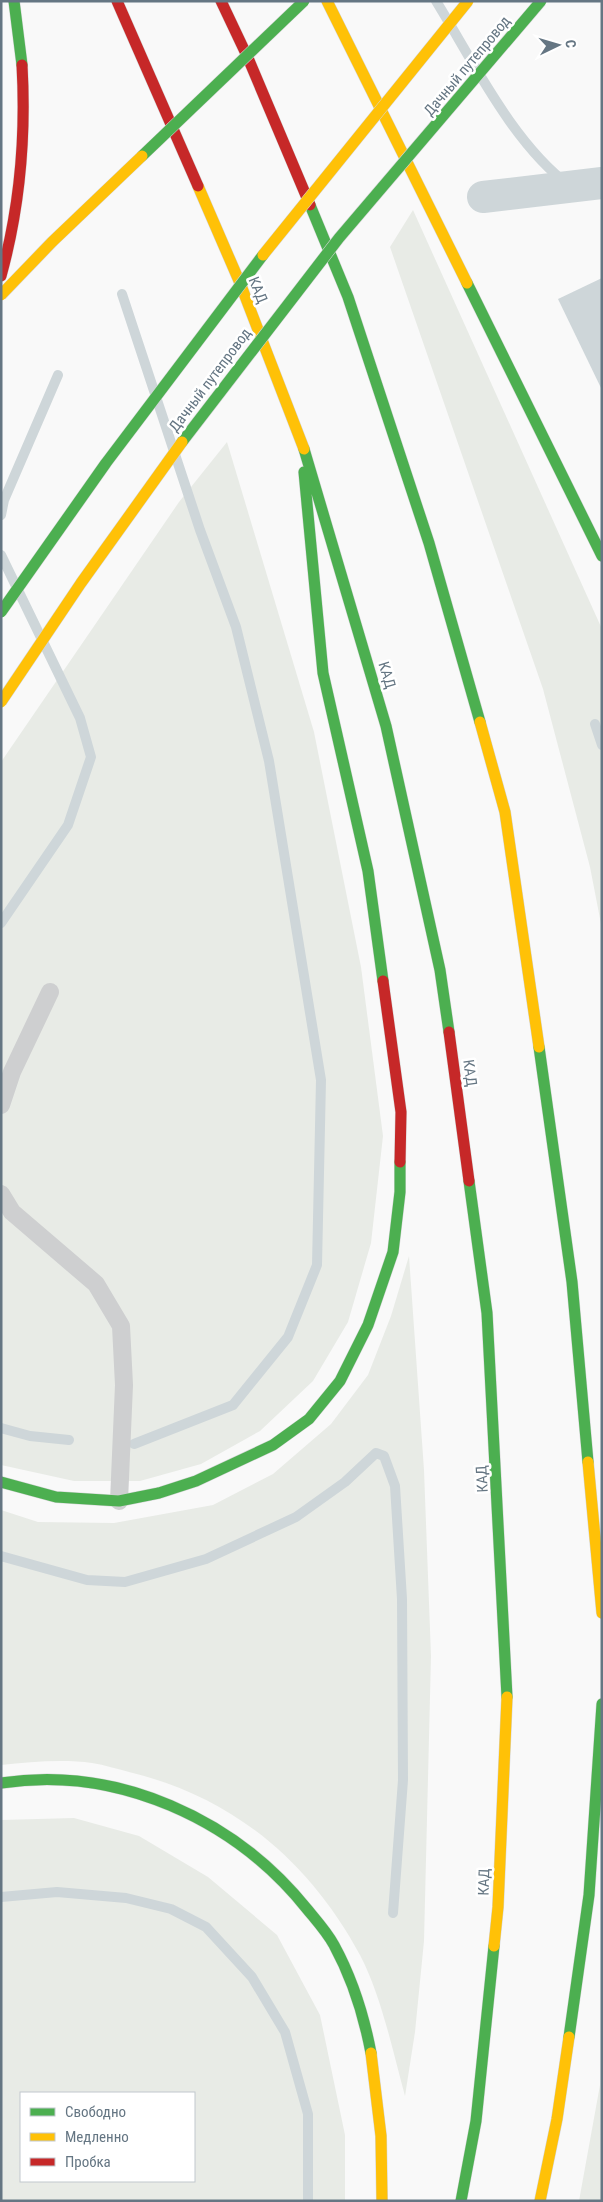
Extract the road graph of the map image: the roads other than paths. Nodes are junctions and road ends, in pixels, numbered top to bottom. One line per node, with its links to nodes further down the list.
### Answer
1 (14, 1): 8 (main road)
2 (117, 1): 10 (main road, КАД)
3 (221, 1): 19 (main road)
4 (304, 1): 9 (main road, bridge)
5 (327, 1): 11 (main road)
6 (468, 1): 12 (main road, bridge)
7 (542, 1): 13 (main road, Дачный путепровод, bridge)
8 (1, 276)
9 (1, 295)
10 (300, 436): 18 (main road); 23 (main road, КАД)
11 (602, 556)
12 (1, 612)
13 (1, 702)
14 (50, 992): 15 (lane)
15 (1, 1105)
16 (1, 1194): 18 (lane)
17 (1, 1482): 18 (main road)
18 (119, 1501)
19 (602, 1613)
20 (602, 1704): 24 (main road)
21 (1, 1783): 22 (main road)
22 (382, 2201)
23 (461, 2201)
24 (540, 2201)

